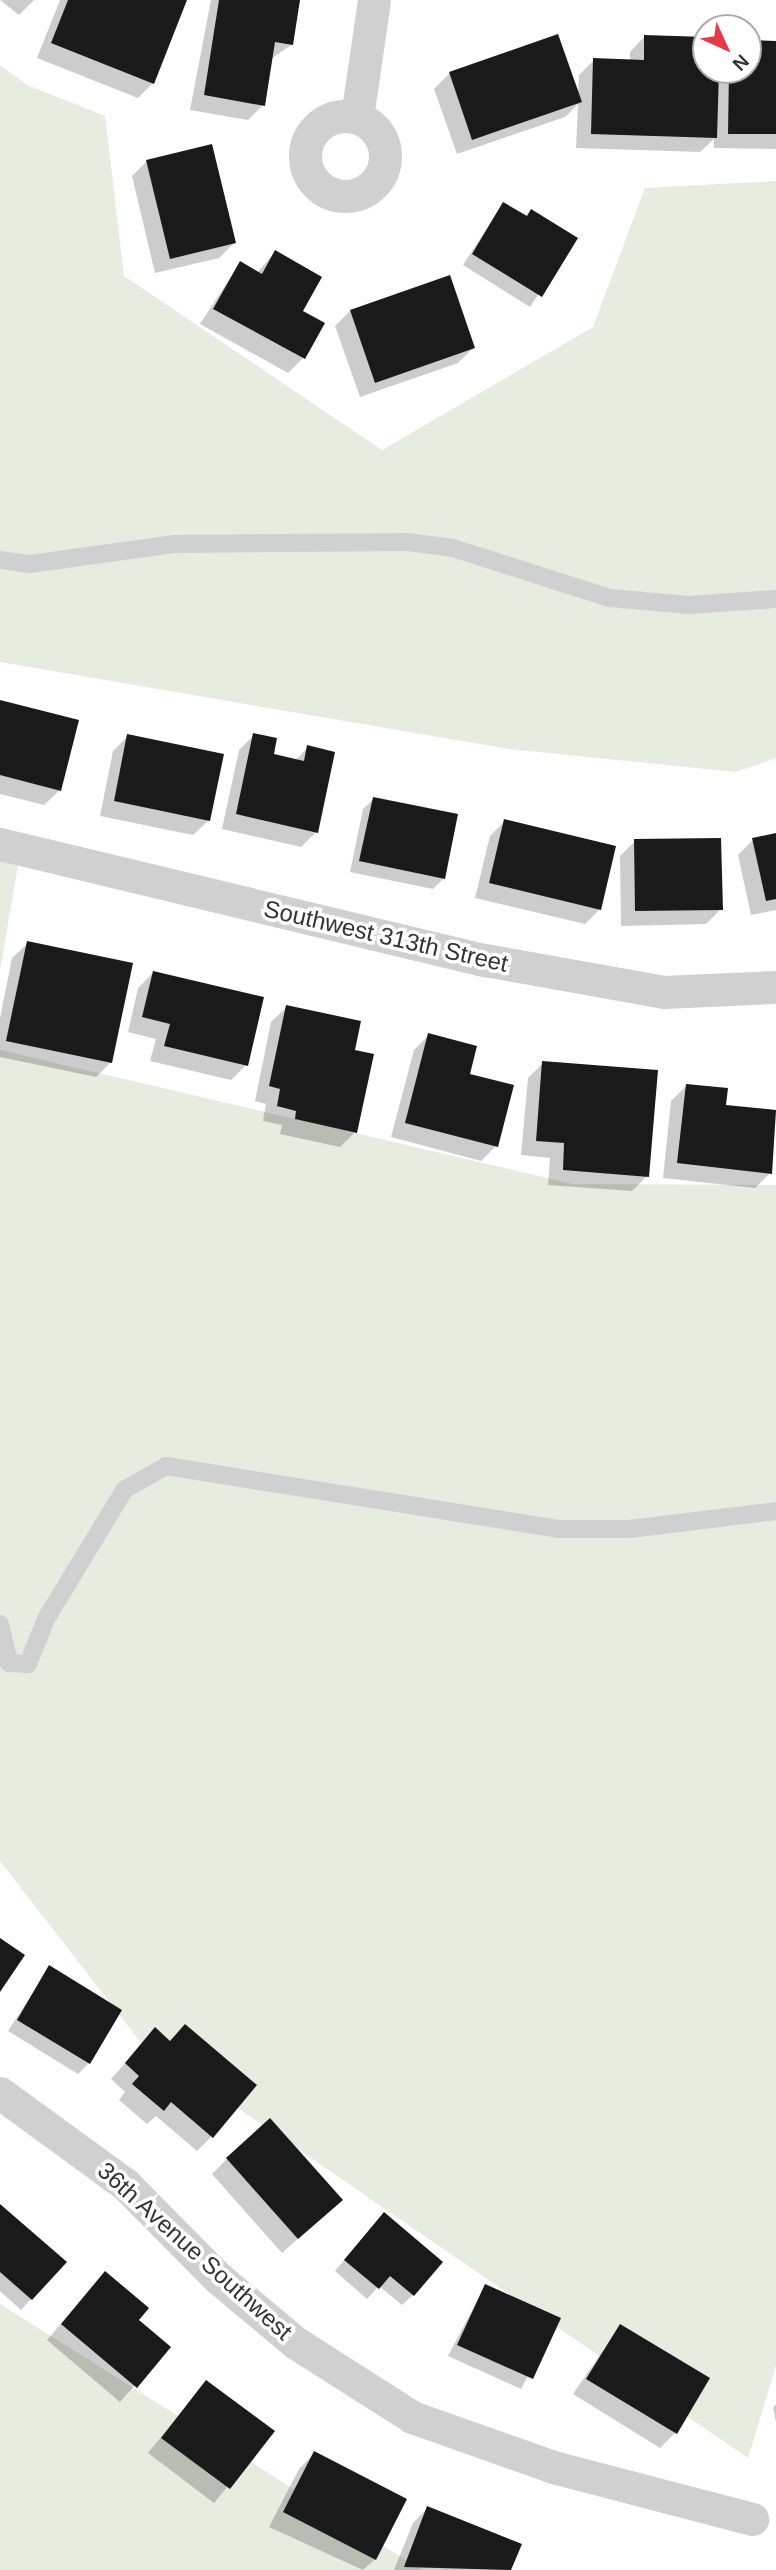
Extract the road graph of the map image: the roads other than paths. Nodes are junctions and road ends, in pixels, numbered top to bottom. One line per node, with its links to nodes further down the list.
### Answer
1 (374, 0): 2 (street)
2 (357, 117)
3 (0, 560): 4 (lane)
4 (776, 599)
5 (0, 844): 6 (street, Southwest 313th Street)
6 (776, 987)
7 (776, 1511): 8 (lane)
8 (0, 1624)
9 (0, 2093): 10 (street, 36th Avenue Southwest)
10 (752, 2519)

